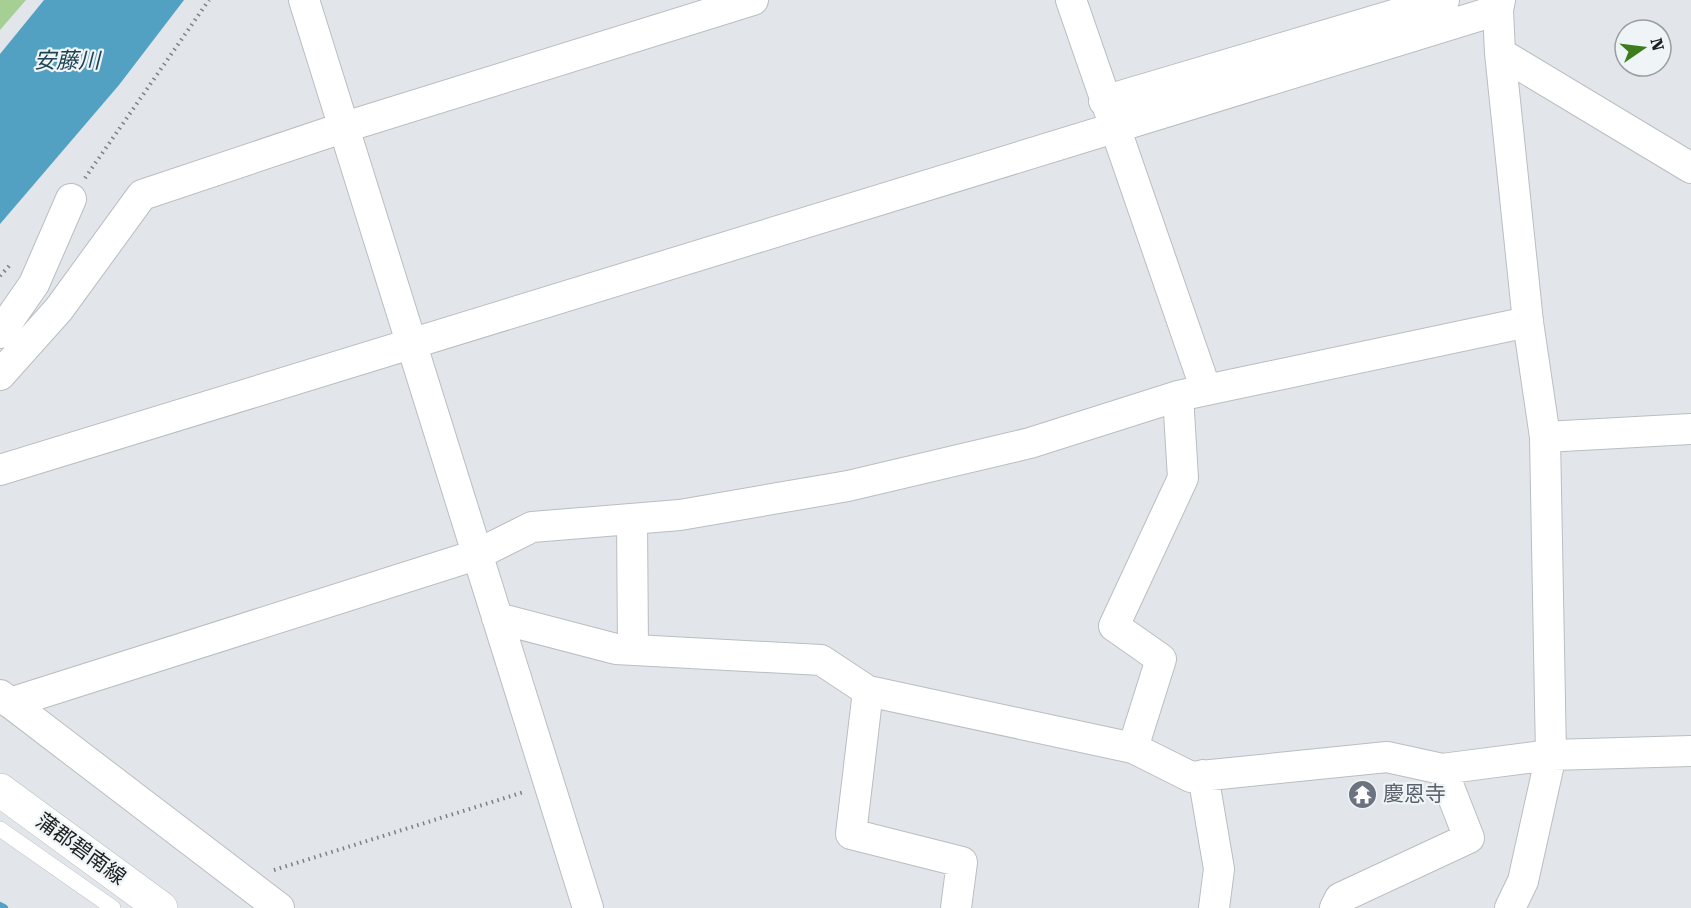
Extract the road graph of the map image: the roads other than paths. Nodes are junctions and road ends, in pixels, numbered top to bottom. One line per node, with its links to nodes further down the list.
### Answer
1 (304, 0): 8 (street)
2 (753, 0): 8 (street)
3 (1071, 0): 7 (street)
4 (1444, 0): 7 (street)
5 (1499, 5): 6 (street); 7 (street)
6 (1500, 54): 9 (street); 11 (street)
7 (1108, 114): 13 (street); 15 (street)
8 (342, 128): 13 (street); 14 (street)
9 (1691, 168)
10 (71, 199): 12 (street)
11 (1528, 322): 15 (street); 17 (street)
12 (0, 333)
13 (410, 343): 18 (street); 20 (street)
14 (0, 375)
15 (1192, 393): 19 (street); 25 (street)
16 (1691, 429): 17 (street)
17 (1545, 436): 27 (street)
18 (0, 470)
19 (632, 519): 20 (street); 22 (street)
20 (476, 555): 21 (street); 24 (street)
21 (497, 618): 22 (street); 35 (street)
22 (633, 650): 23 (street)
23 (868, 691): 25 (street); 36 (street)
24 (5, 699): 34 (street)
25 (1133, 748): 29 (street)
26 (1691, 751): 27 (street)
27 (1551, 755): 28 (street); 39 (street)
28 (1442, 769): 29 (street); 38 (street)
29 (1203, 775): 37 (street)
30 (0, 790): 33 (main road, 蒲郡碧南線)
31 (0, 829): 32 (lane)
32 (113, 908)
33 (161, 908)
34 (279, 908)
35 (588, 908)
36 (956, 908)
37 (1214, 908)
38 (1335, 908)
39 (1510, 908)

